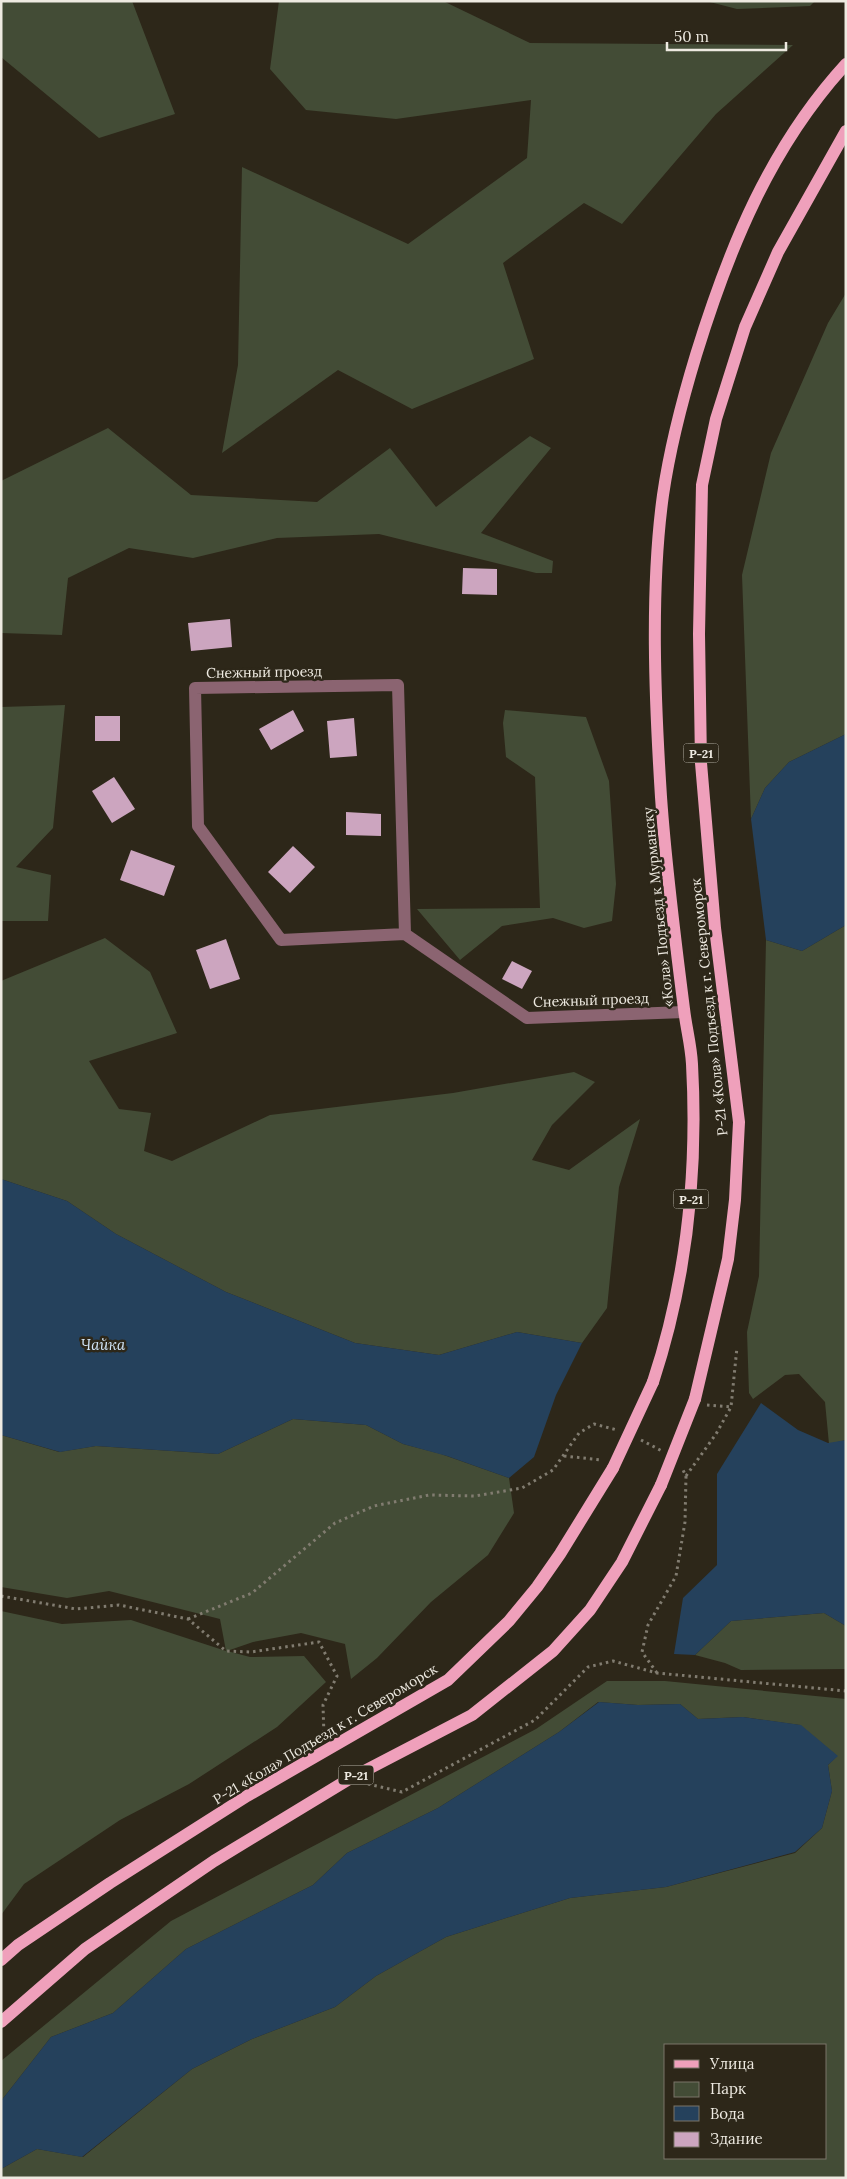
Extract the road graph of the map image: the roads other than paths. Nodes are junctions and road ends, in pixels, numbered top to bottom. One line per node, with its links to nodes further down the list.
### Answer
1 (846, 64): 4 (main road, «Кола» Подъезд к Мурманску / Р-21)
2 (846, 131): 6 (main road, Р-21 «Кола» Подъезд к г. Североморск / Р-21, bridge)
3 (405, 934): 3 (street, Снежный проезд); 4 (street, Снежный проезд)
4 (684, 1012): 5 (main road, Р-21 «Кола» Подъезд к г. Североморск / Р-21, bridge)
5 (1, 1960)
6 (1, 2022)

